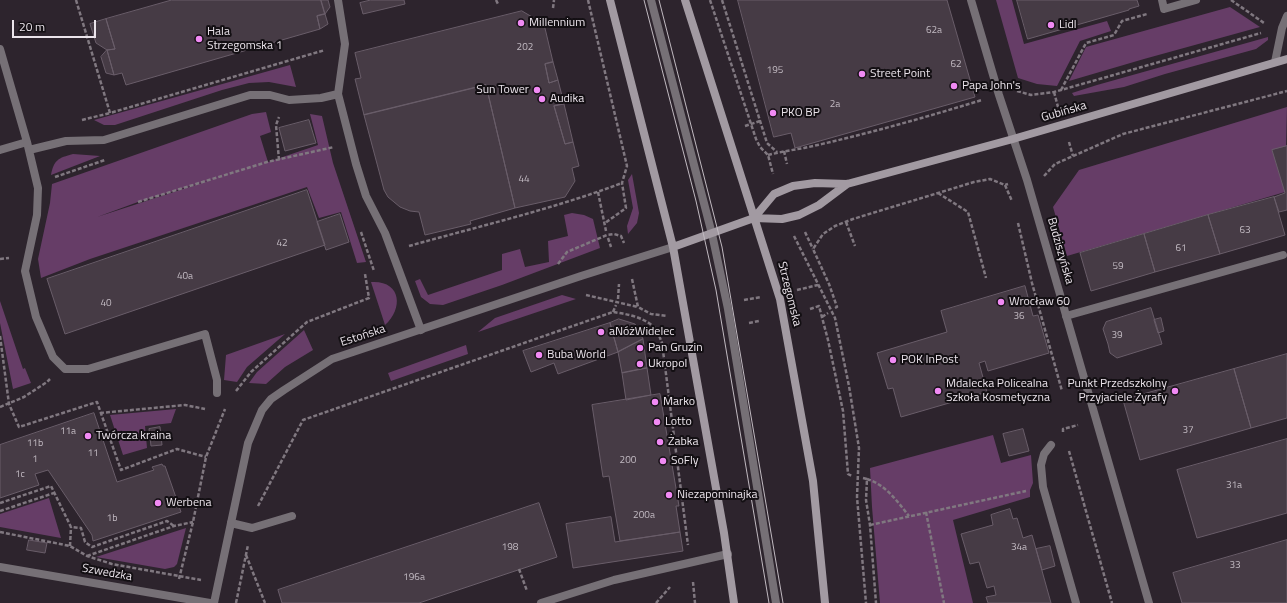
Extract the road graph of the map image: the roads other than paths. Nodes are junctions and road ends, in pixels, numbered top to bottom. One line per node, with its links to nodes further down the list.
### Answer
1 (338, 0): 12 (street)
2 (610, 0): 19 (main road)
3 (651, 0): 18 (street)
4 (685, 0): 17 (main road, Strzegomska)
5 (971, 0): 13 (street, Budziszyńska)
6 (1162, 0): 7 (street)
7 (1196, 0)
8 (1287, 16): 11 (street)
9 (0, 49): 14 (street)
10 (1287, 59): 11 (main road, Gubińska)
11 (1275, 62): 13 (main road, Gubińska)
12 (338, 94): 14 (street); 22 (street)
13 (1013, 139): 16 (main road, Gubińska); 21 (street, Budziszyńska)
14 (28, 146): 15 (street); 23 (street)
15 (0, 150)
16 (847, 184): 17 (main road, Gubińska); 17 (main road, Gubińska)
17 (754, 218): 18 (main road); 34 (main road, Strzegomska)
18 (712, 234): 19 (main road); 33 (street)
19 (673, 247): 22 (street, Estońska); 27 (main road)
20 (1283, 255): 21 (street)
21 (1066, 316): 36 (street, Budziszyńska)
22 (421, 330): 26 (street, Estońska)
23 (217, 393)
24 (1051, 445): 35 (street)
25 (292, 516): 26 (street)
26 (231, 523): 30 (street, Estońska)
27 (728, 554): 31 (street); 32 (main road)
28 (0, 567): 29 (street, Szwedzka)
29 (210, 603)
30 (214, 603)
31 (541, 603)
32 (734, 603)
33 (776, 603)
34 (825, 603)
35 (1076, 603)
36 (1149, 603)

